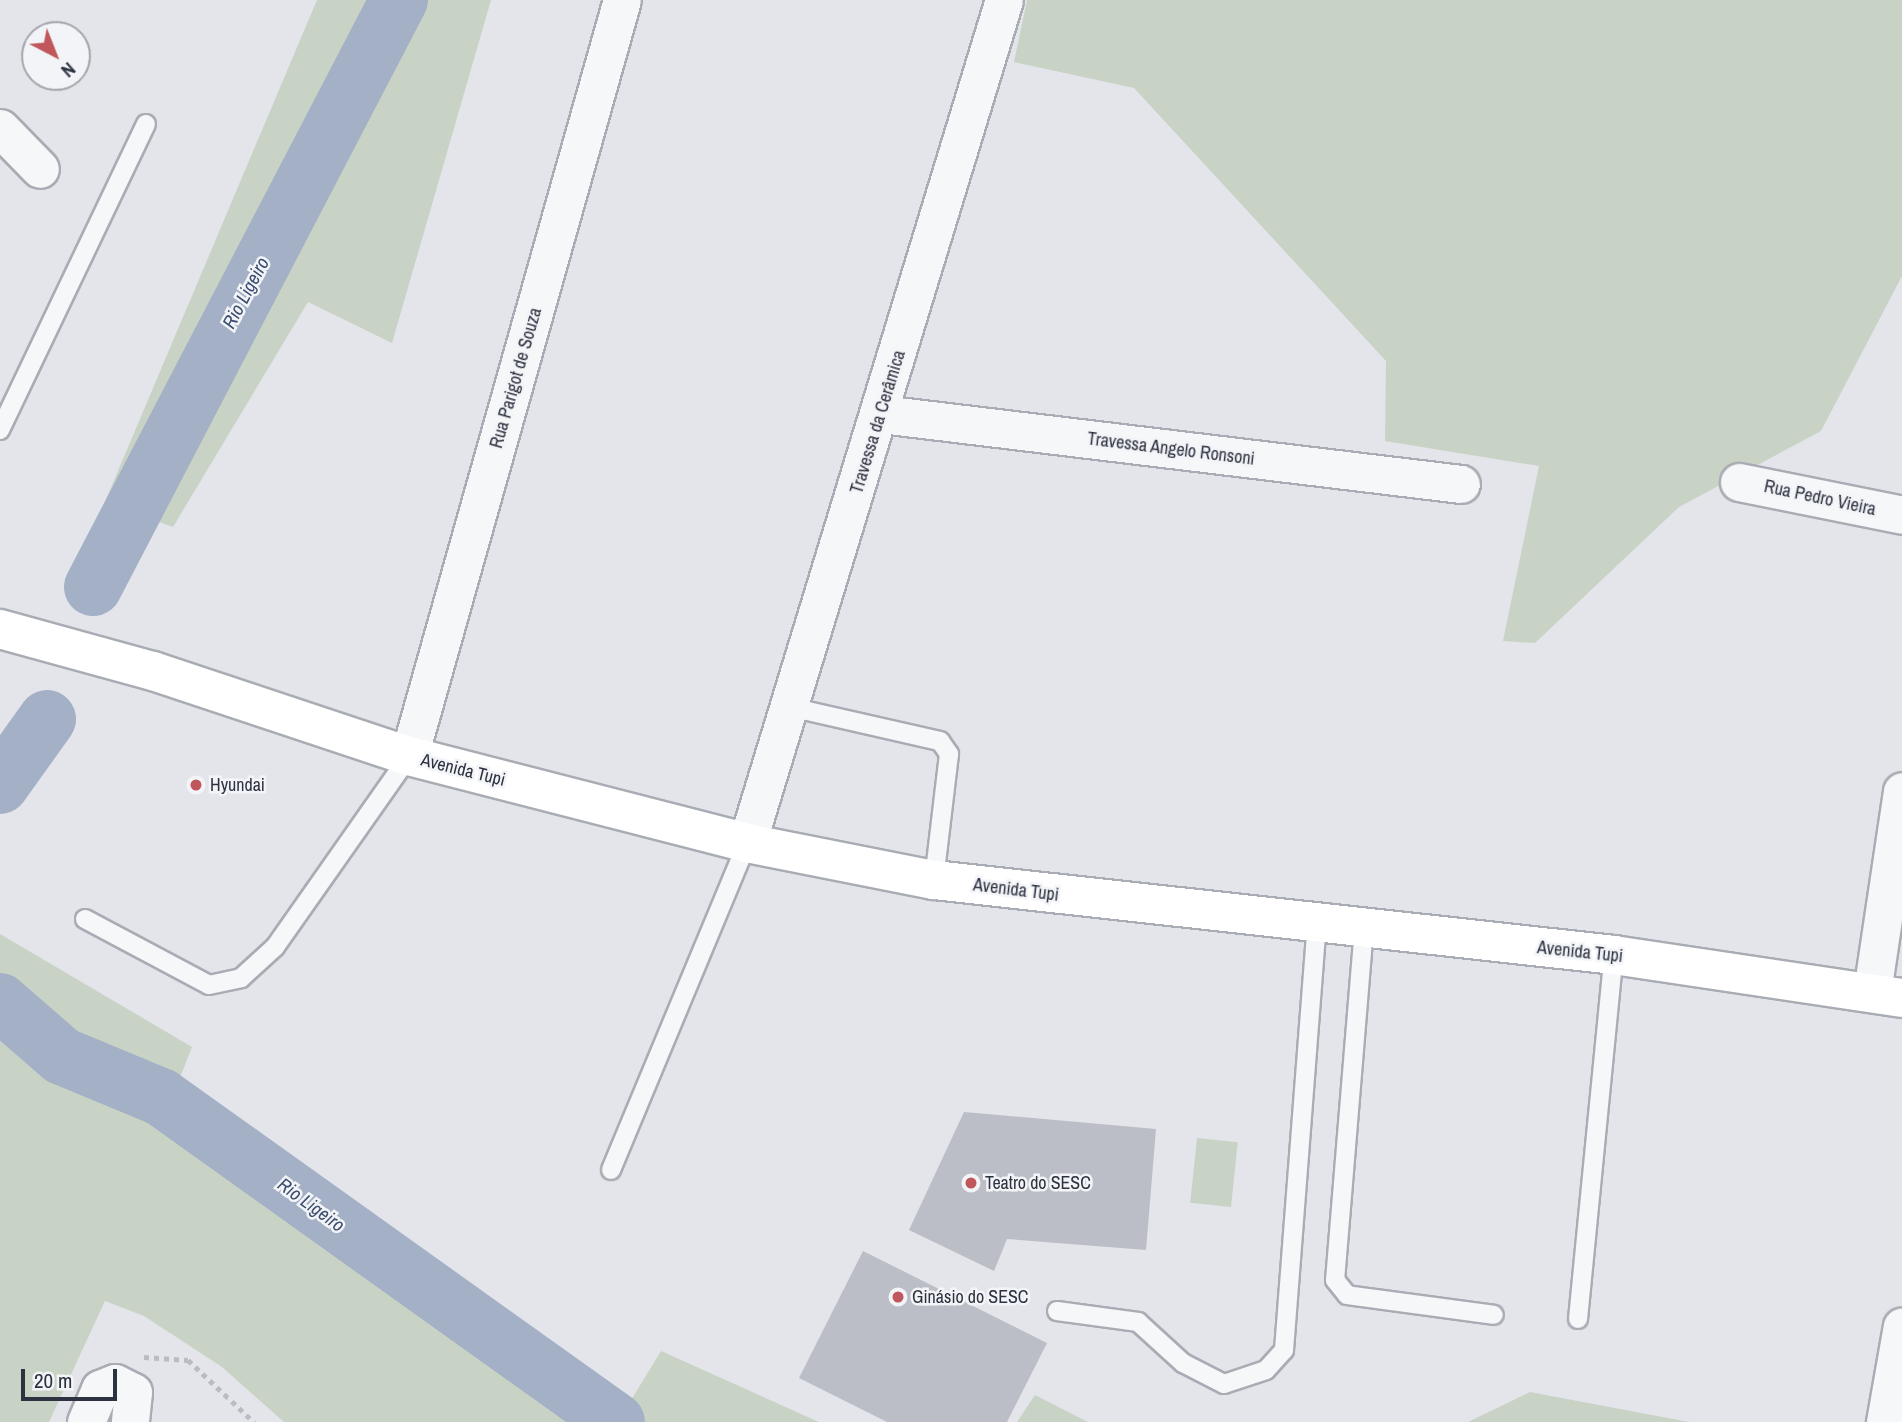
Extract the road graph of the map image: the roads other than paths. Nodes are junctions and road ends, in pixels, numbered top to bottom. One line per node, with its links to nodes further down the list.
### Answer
1 (622, 0): 15 (street, Rua Parigot de Souza)
2 (1004, 0): 6 (street, Travessa da Cerâmica)
3 (146, 124): 7 (lane)
4 (0, 128): 5 (street)
5 (40, 169)
6 (880, 414): 9 (street, Travessa Angelo Ronsoni); 14 (street, Travessa da Cerâmica)
7 (0, 430)
8 (1739, 482): 10 (street, Rua Pedro Vieira)
9 (1461, 484)
10 (1902, 515)
11 (0, 601): 13 (main road, Avenida Tupi)
12 (0, 629): 13 (main road, Avenida Tupi)
13 (153, 671): 15 (main road, Avenida Tupi)
14 (790, 707): 17 (street, Travessa da Cerâmica); 18 (lane)
15 (409, 756): 17 (main road, Avenida Tupi); 19 (lane)
16 (1902, 791): 23 (street)
17 (747, 843): 18 (main road, Avenida Tupi); 24 (lane)
18 (934, 880): 20 (main road, Avenida Tupi)
19 (85, 919)
20 (1317, 925): 21 (main road, Avenida Tupi); 25 (lane)
21 (1364, 928): 22 (main road, Avenida Tupi); 26 (lane)
22 (1614, 955): 23 (main road, Avenida Tupi); 27 (lane)
23 (1887, 995)
24 (611, 1170)
25 (1057, 1311)
26 (1494, 1315)
27 (1578, 1319)
28 (1902, 1326): 29 (street)
29 (1885, 1419)
30 (86, 1422): 31 (street)
31 (130, 1422)

